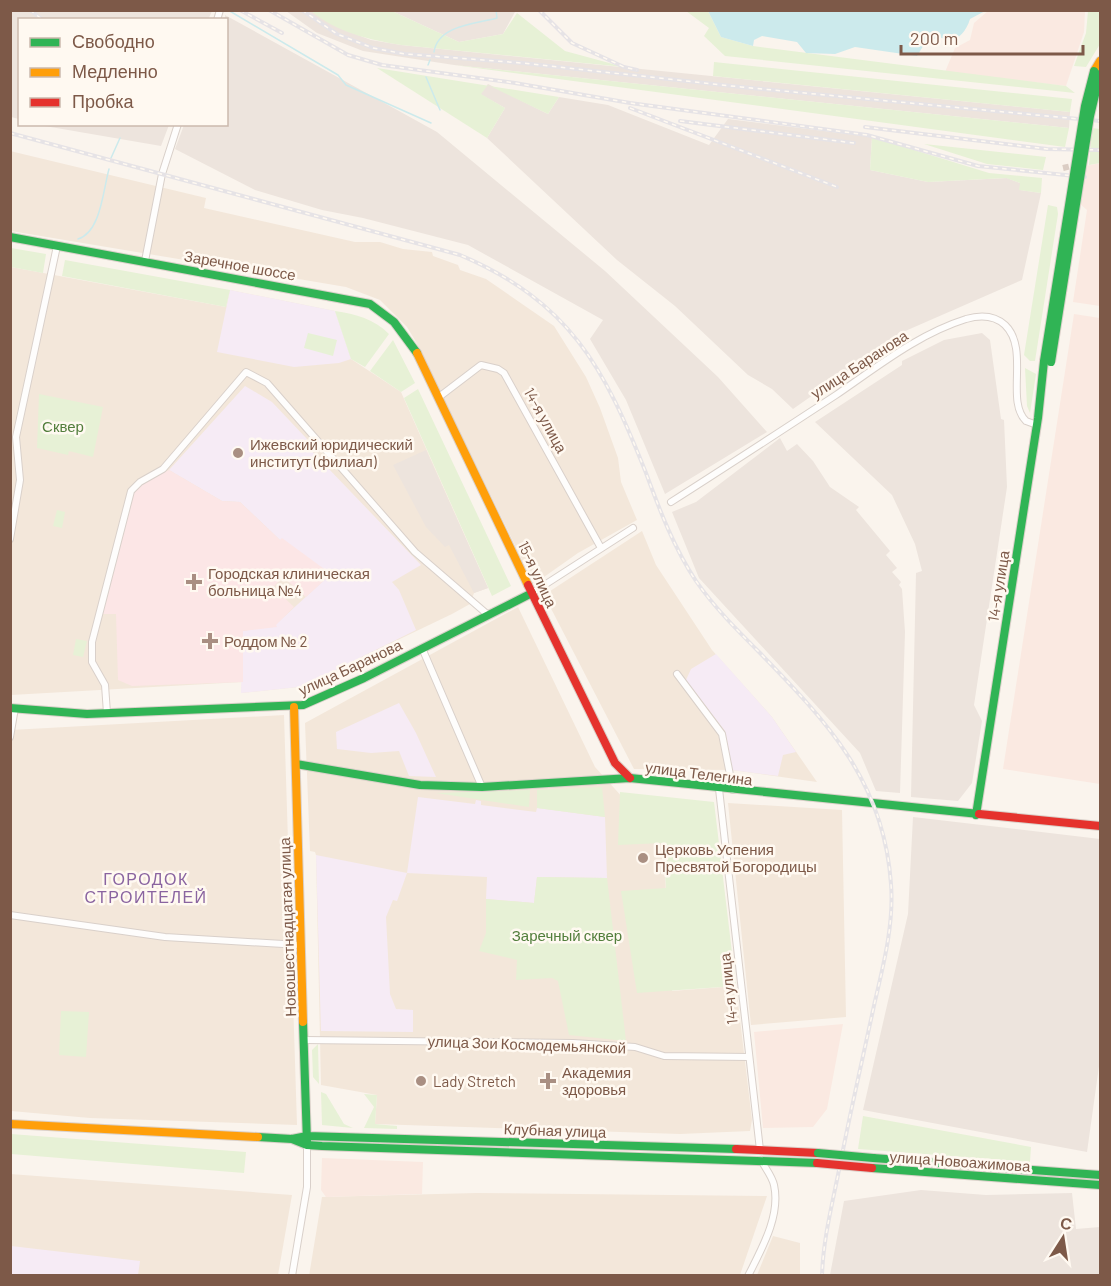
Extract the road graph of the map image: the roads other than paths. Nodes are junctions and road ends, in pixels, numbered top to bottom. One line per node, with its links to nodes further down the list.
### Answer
1 (1101, 61): 2 (main road)
2 (1097, 72): 9 (main road, 14-я улица, bridge)
3 (177, 126): 6 (street)
4 (10, 237): 5 (main road, Заречное шоссе)
5 (57, 246): 6 (main road, Заречное шоссе); 12 (street)
6 (145, 261): 7 (main road, Заречное шоссе)
7 (429, 377): 8 (main road, 15-я улица)
8 (439, 397): 13 (street, 14-я улица); 14 (main road, 15-я улица)
9 (1038, 421): 10 (street, улица Баранова); 27 (main road, 14-я улица)
10 (671, 502)
11 (633, 528): 13 (street, улица Баранова)
12 (10, 539)
13 (601, 548): 14 (street, улица Баранова)
14 (532, 593): 15 (main road, улица Баранова); 23 (main road, 15-я улица)
15 (488, 614): 16 (main road, улица Баранова); 20 (street)
16 (422, 648): 18 (main road, улица Баранова); 24 (street)
17 (678, 674): 26 (street)
18 (294, 707): 20 (main road, улица Баранова); 22 (main road, Новошестнадцатая улица)
19 (13, 708): 20 (main road, улица Баранова); 21 (street)
20 (107, 713)
21 (10, 737)
22 (296, 764): 24 (main road, улица Телегина); 30 (main road, Новошестнадцатая улица)
23 (630, 778): 24 (main road, улица Телегина); 25 (main road, улица Телегина)
24 (482, 786)
25 (719, 789): 26 (main road, улица Телегина); 32 (street, 14-я улица)
26 (733, 791): 27 (main road, улица Телегина)
27 (976, 814): 28 (main road, улица Телегина)
28 (1101, 826)
29 (10, 915): 30 (street)
30 (300, 945): 31 (main road, Новошестнадцатая улица)
31 (303, 1040): 32 (street, улица Зои Космодемьянской); 34 (main road, Новошестнадцатая улица)
32 (749, 1057): 35 (street, 14-я улица)
33 (10, 1124): 34 (main road, Клубная улица)
34 (307, 1141): 35 (main road, Клубная улица); 37 (main road, Клубная улица); 41 (street)
35 (760, 1149): 36 (main road, Клубная улица); 37 (main road)
36 (818, 1154): 39 (main road, улица Новоажимова, bridge)
37 (760, 1160): 38 (main road, Клубная улица); 42 (street)
38 (817, 1164): 40 (main road, улица Новоажимова, bridge)
39 (1101, 1175)
40 (1101, 1185)
41 (292, 1275)
42 (748, 1275)

